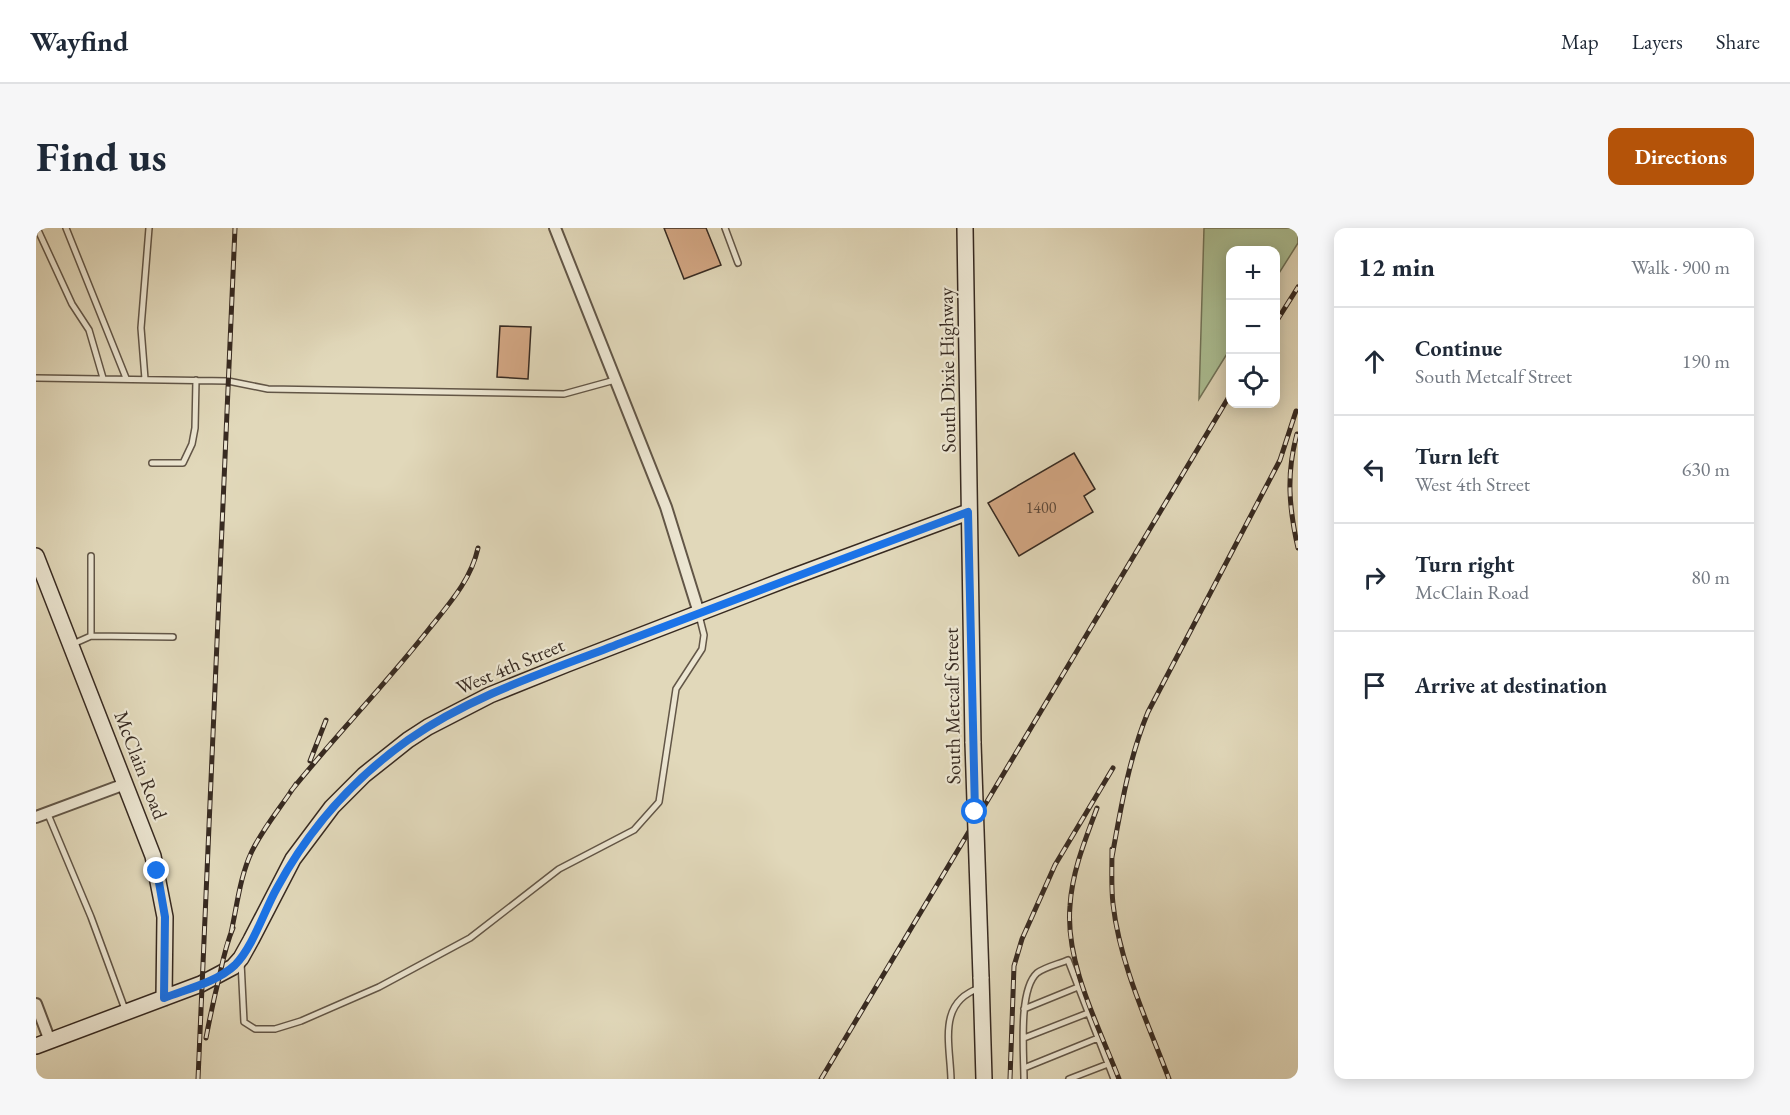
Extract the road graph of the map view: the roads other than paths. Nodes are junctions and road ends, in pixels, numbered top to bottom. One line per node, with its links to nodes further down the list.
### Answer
1 (38, 228): 9 (lane)
2 (66, 228): 10 (lane)
3 (148, 228): 11 (lane)
4 (555, 228): 13 (street)
5 (725, 228): 7 (lane)
6 (965, 228): 15 (street, South Dixie Highway)
7 (738, 263)
8 (36, 378): 9 (lane)
9 (103, 378): 10 (lane)
10 (126, 378): 11 (lane)
11 (145, 379): 12 (lane)
12 (196, 380): 13 (lane); 14 (lane)
13 (615, 380): 19 (street)
14 (152, 463)
15 (968, 512): 19 (street, West 4th Street); 27 (street, South Metcalf Street, bridge)
16 (36, 556): 18 (street, McClain Road)
17 (91, 556): 20 (lane)
18 (42, 587): 22 (street, McClain Road)
19 (699, 613): 26 (street, West 4th Street); 26 (lane)
20 (91, 636): 21 (lane); 22 (lane)
21 (173, 636)
22 (72, 645): 23 (street, McClain Road)
23 (125, 784): 24 (street); 29 (street, McClain Road)
24 (47, 812): 25 (street); 32 (lane)
25 (36, 816)
26 (241, 958): 29 (street, West 4th Street)
27 (981, 982): 39 (lane); 40 (street, South Metcalf Street)
28 (1078, 987): 31 (lane); 31 (lane); 33 (lane)
29 (164, 998): 32 (street, West 4th Street)
30 (36, 1004): 36 (street)
31 (1024, 1009): 34 (lane)
32 (126, 1012): 36 (street, West 4th Street)
33 (1089, 1013): 34 (lane); 35 (lane)
34 (1024, 1038): 38 (lane)
35 (1098, 1038): 37 (lane); 38 (lane)
36 (43, 1043)
37 (1108, 1064): 42 (lane); 43 (lane)
38 (1024, 1068): 41 (lane)
39 (951, 1079)
40 (984, 1079)
41 (1024, 1079)
42 (1069, 1079)
43 (1114, 1079)

